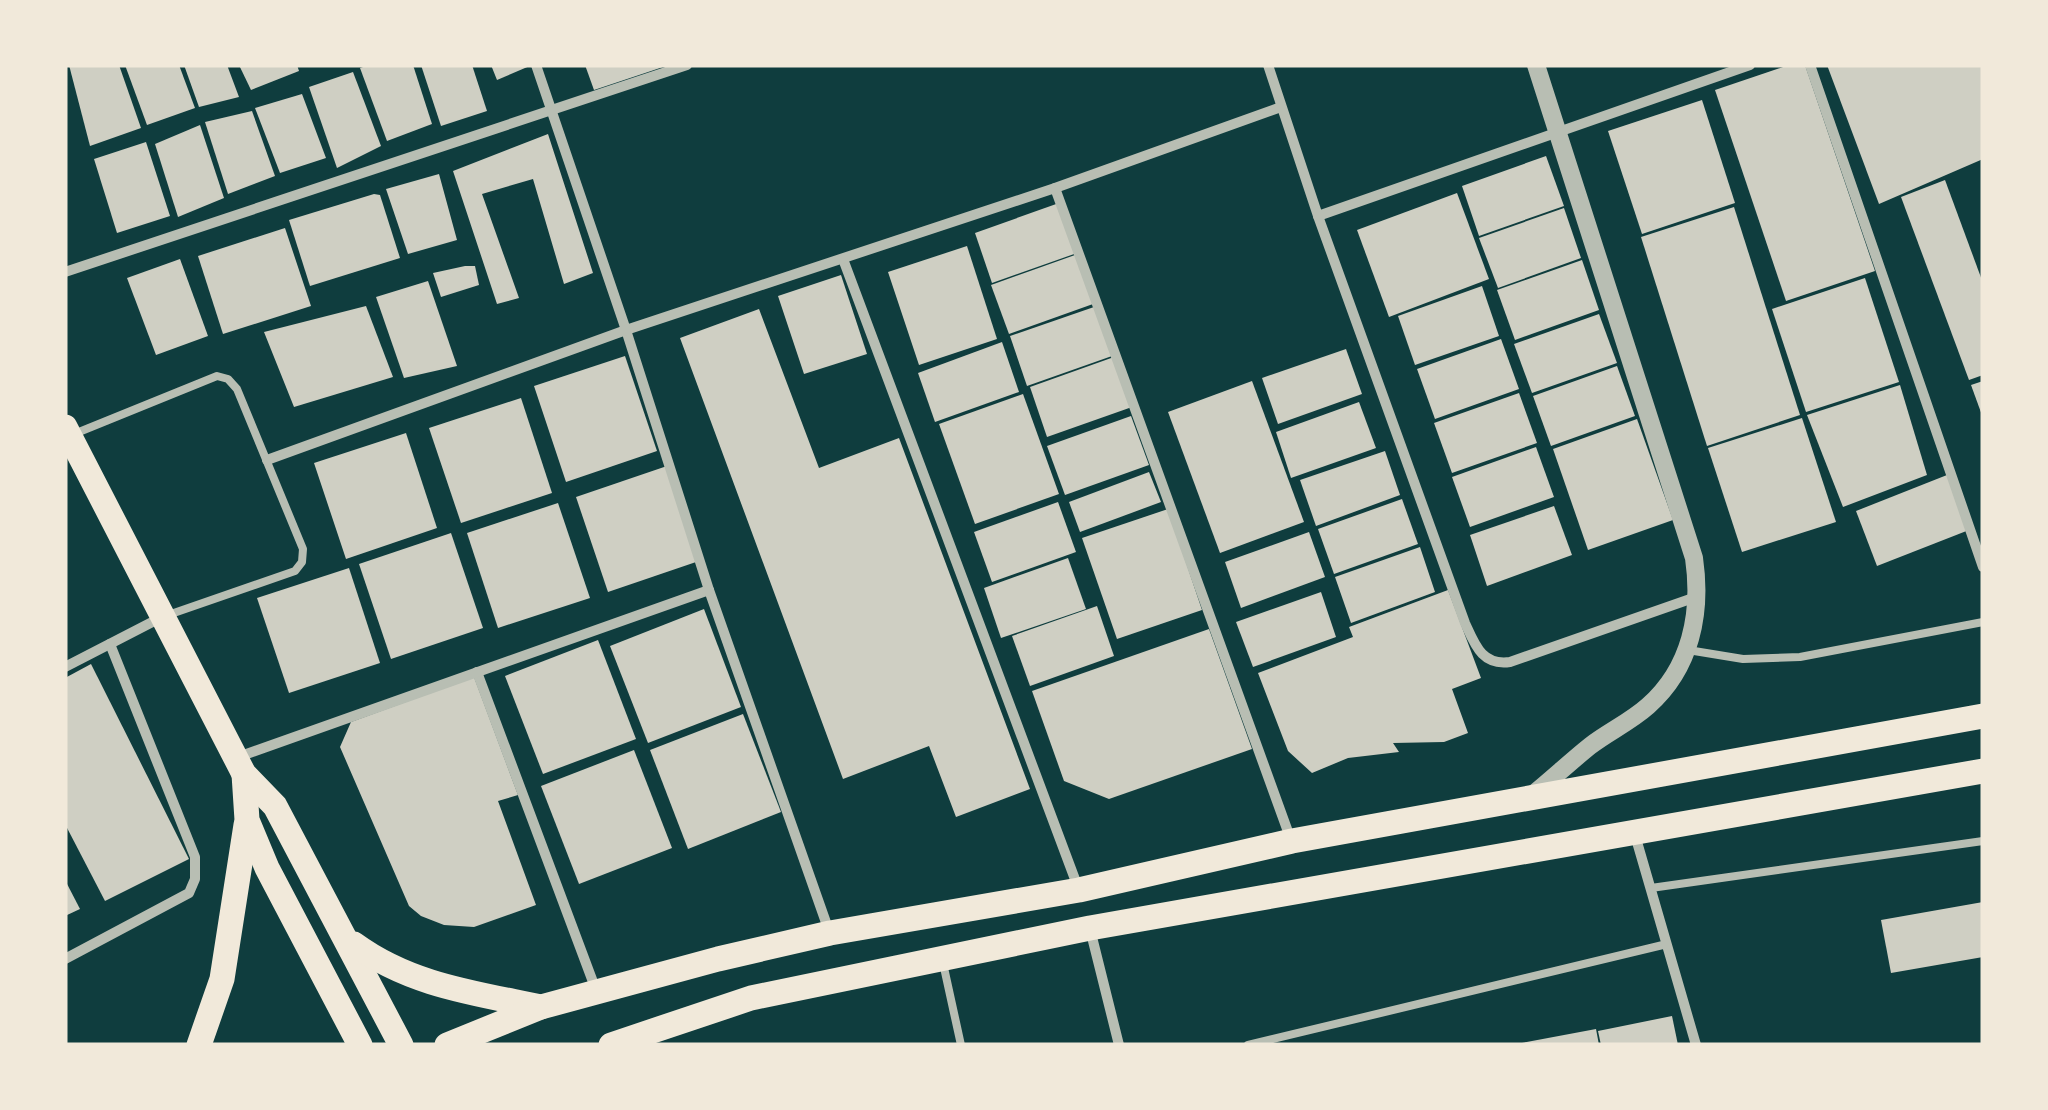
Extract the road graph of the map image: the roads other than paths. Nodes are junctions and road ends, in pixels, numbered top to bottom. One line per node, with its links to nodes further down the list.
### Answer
1 (536, 65): 8 (street)
2 (687, 65): 8 (street)
3 (1268, 65): 7 (street)
4 (1536, 65): 9 (street)
5 (1750, 65): 9 (street)
6 (1810, 65): 17 (street)
7 (1281, 106): 10 (street); 11 (street)
8 (552, 112): 13 (street); 14 (street)
9 (1558, 134): 11 (street); 19 (street)
10 (1056, 188): 12 (street); 33 (street)
11 (1318, 216): 19 (street)
12 (843, 259): 14 (street); 35 (street)
13 (65, 272)
14 (626, 330): 16 (street); 18 (street)
15 (66, 434): 16 (lane); 20 (main road)
16 (267, 460): 20 (lane)
17 (1983, 567)
18 (709, 590): 25 (street); 37 (street)
19 (1696, 596): 23 (street)
20 (164, 616): 22 (street); 27 (main road)
21 (1983, 622): 23 (lane)
22 (110, 644): 24 (street); 41 (street)
23 (1688, 650): 29 (street)
24 (65, 667)
25 (477, 672): 27 (street); 42 (street)
26 (1983, 716): 29 (main road)
27 (241, 766): 30 (main road); 38 (main road)
28 (1983, 772): 31 (main road)
29 (1531, 796): 33 (main road)
30 (247, 820): 44 (main road); 45 (main road)
31 (1634, 833): 34 (street); 36 (main road)
32 (1983, 841): 34 (lane)
33 (1292, 842): 35 (main road)
34 (1650, 888): 39 (street)
35 (1079, 890): 37 (main road)
36 (1090, 928): 40 (main road); 50 (street)
37 (830, 933): 42 (main road)
38 (349, 940): 43 (main road); 46 (main road)
39 (1666, 944): 51 (lane); 52 (street)
40 (942, 958): 48 (main road); 49 (lane)
41 (65, 959)
42 (597, 993): 43 (main road)
43 (541, 1007): 47 (main road)
44 (199, 1045)
45 (360, 1045)
46 (401, 1045)
47 (447, 1045)
48 (612, 1045)
49 (961, 1045)
50 (1119, 1045)
51 (1248, 1045)
52 (1696, 1045)

